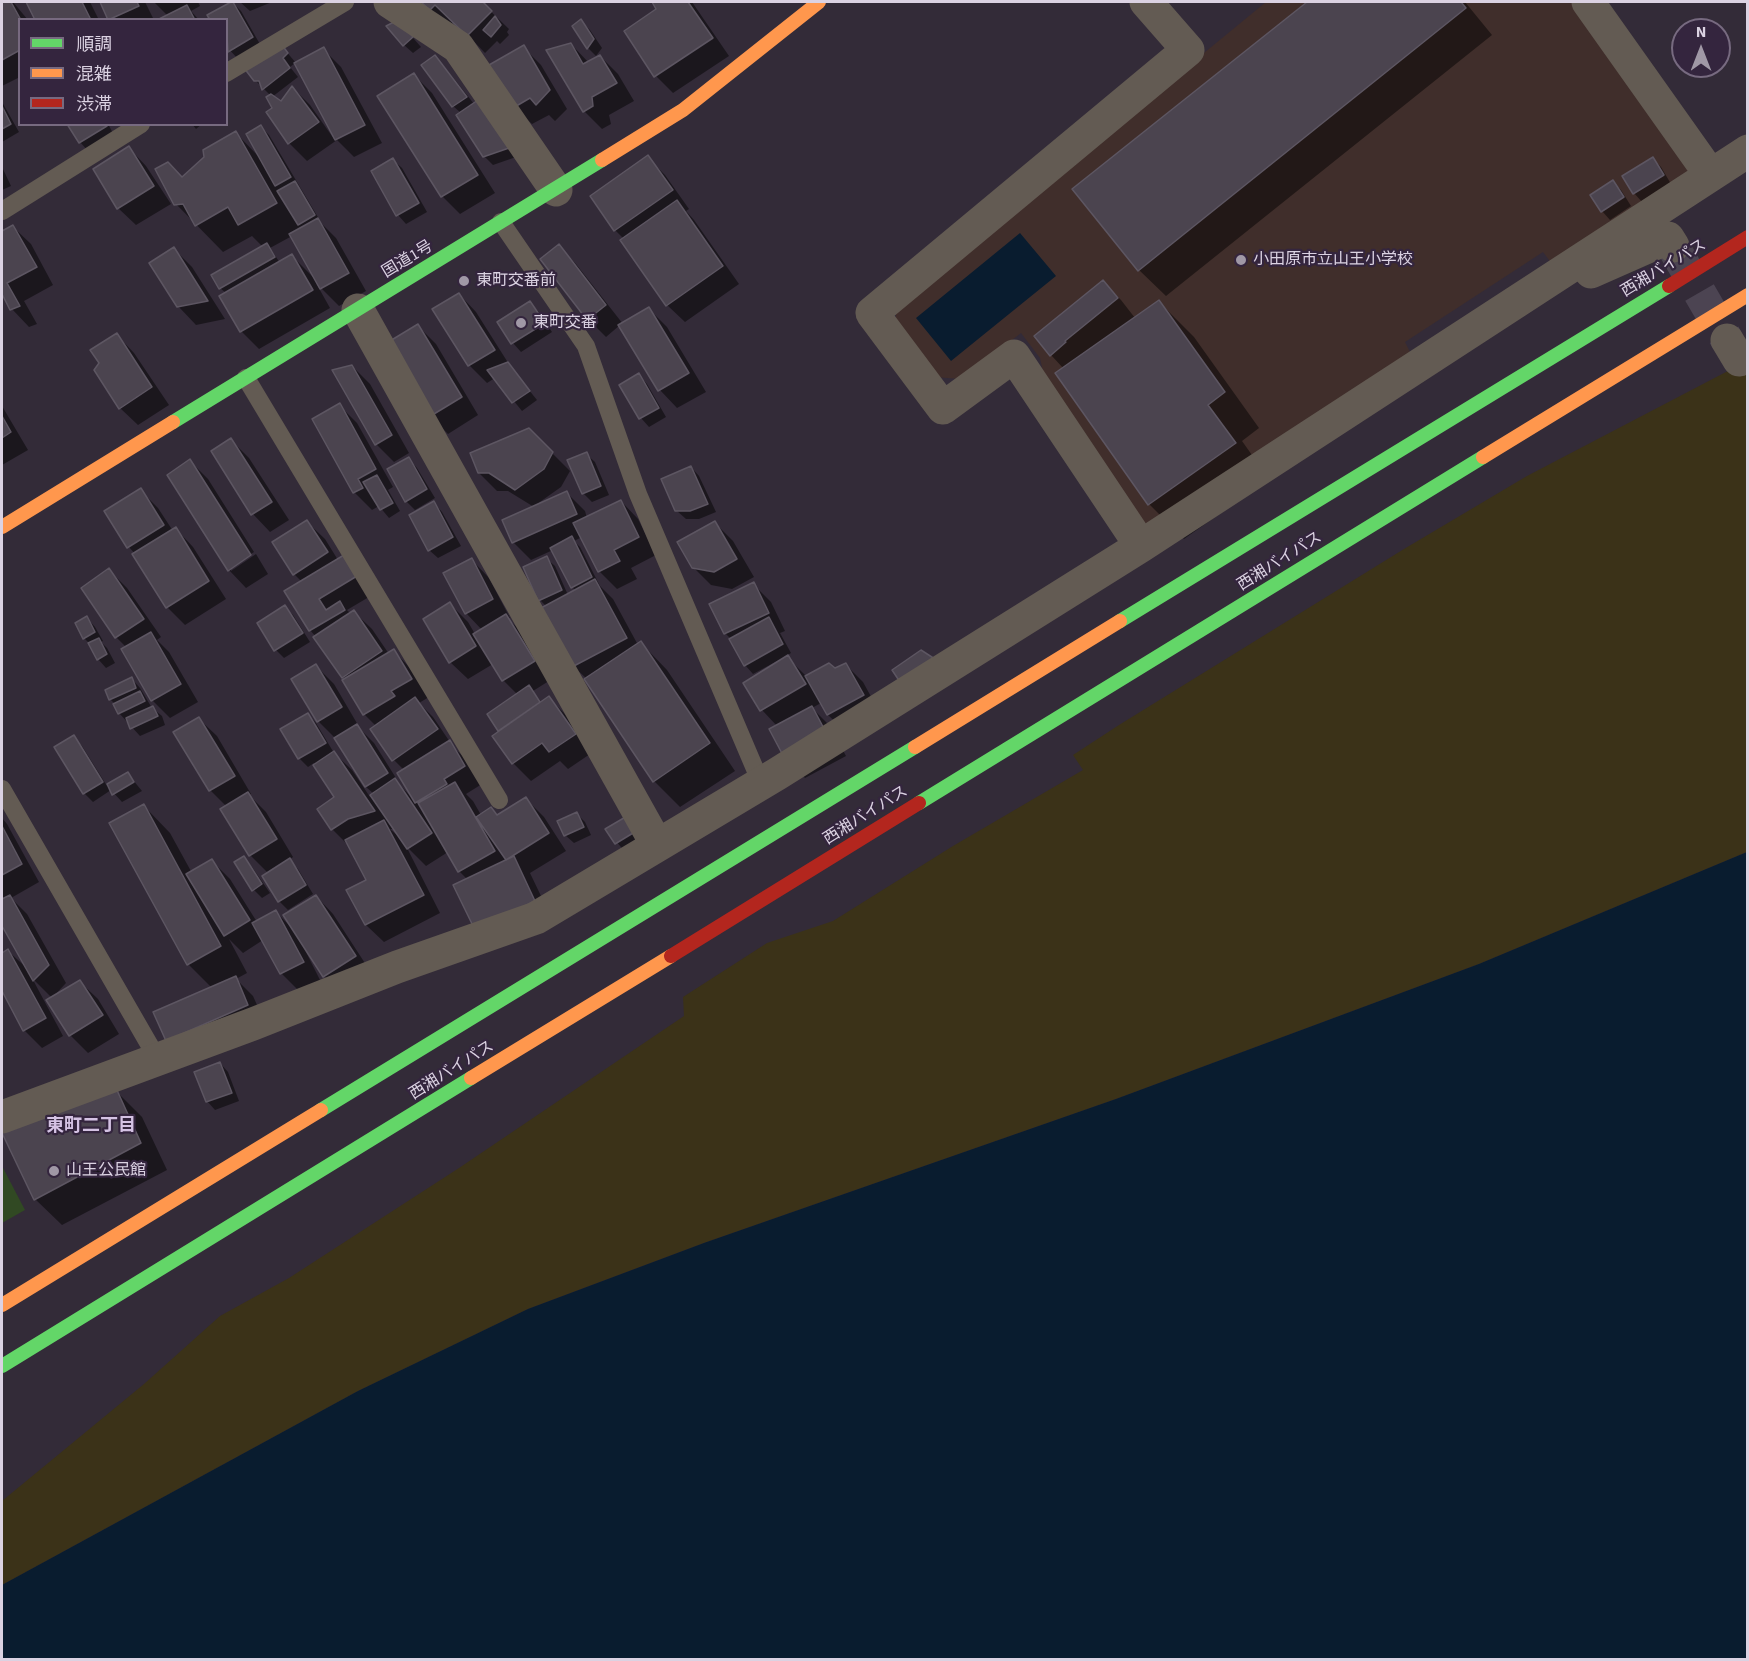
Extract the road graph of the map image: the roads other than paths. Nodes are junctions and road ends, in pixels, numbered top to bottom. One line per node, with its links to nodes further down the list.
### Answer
1 (345, 2): 6 (lane)
2 (390, 2): 10 (street)
3 (819, 2): 10 (highway, 国道1号)
4 (1146, 2): 20 (street)
5 (1588, 2): 9 (street)
6 (228, 72)
7 (138, 126): 11 (lane)
8 (1748, 151): 9 (street)
9 (1706, 184): 15 (street)
10 (556, 190): 12 (highway, 国道1号)
11 (2, 211)
12 (501, 222): 17 (highway, 国道1号); 21 (lane)
13 (1748, 237): 27 (highway, 西湘バイパス)
14 (1673, 246): 15 (street)
15 (1571, 266): 20 (street)
16 (1748, 295): 28 (highway, 西湘バイパス)
17 (358, 310): 18 (highway, 国道1号); 24 (street)
18 (246, 378): 19 (highway, 国道1号); 23 (lane)
19 (2, 527)
20 (1142, 546): 21 (street)
21 (761, 783): 24 (street)
22 (2, 789): 25 (lane)
23 (499, 800)
24 (657, 845): 25 (street)
25 (157, 1058): 26 (street)
26 (2, 1117)
27 (2, 1305)
28 (2, 1366)

